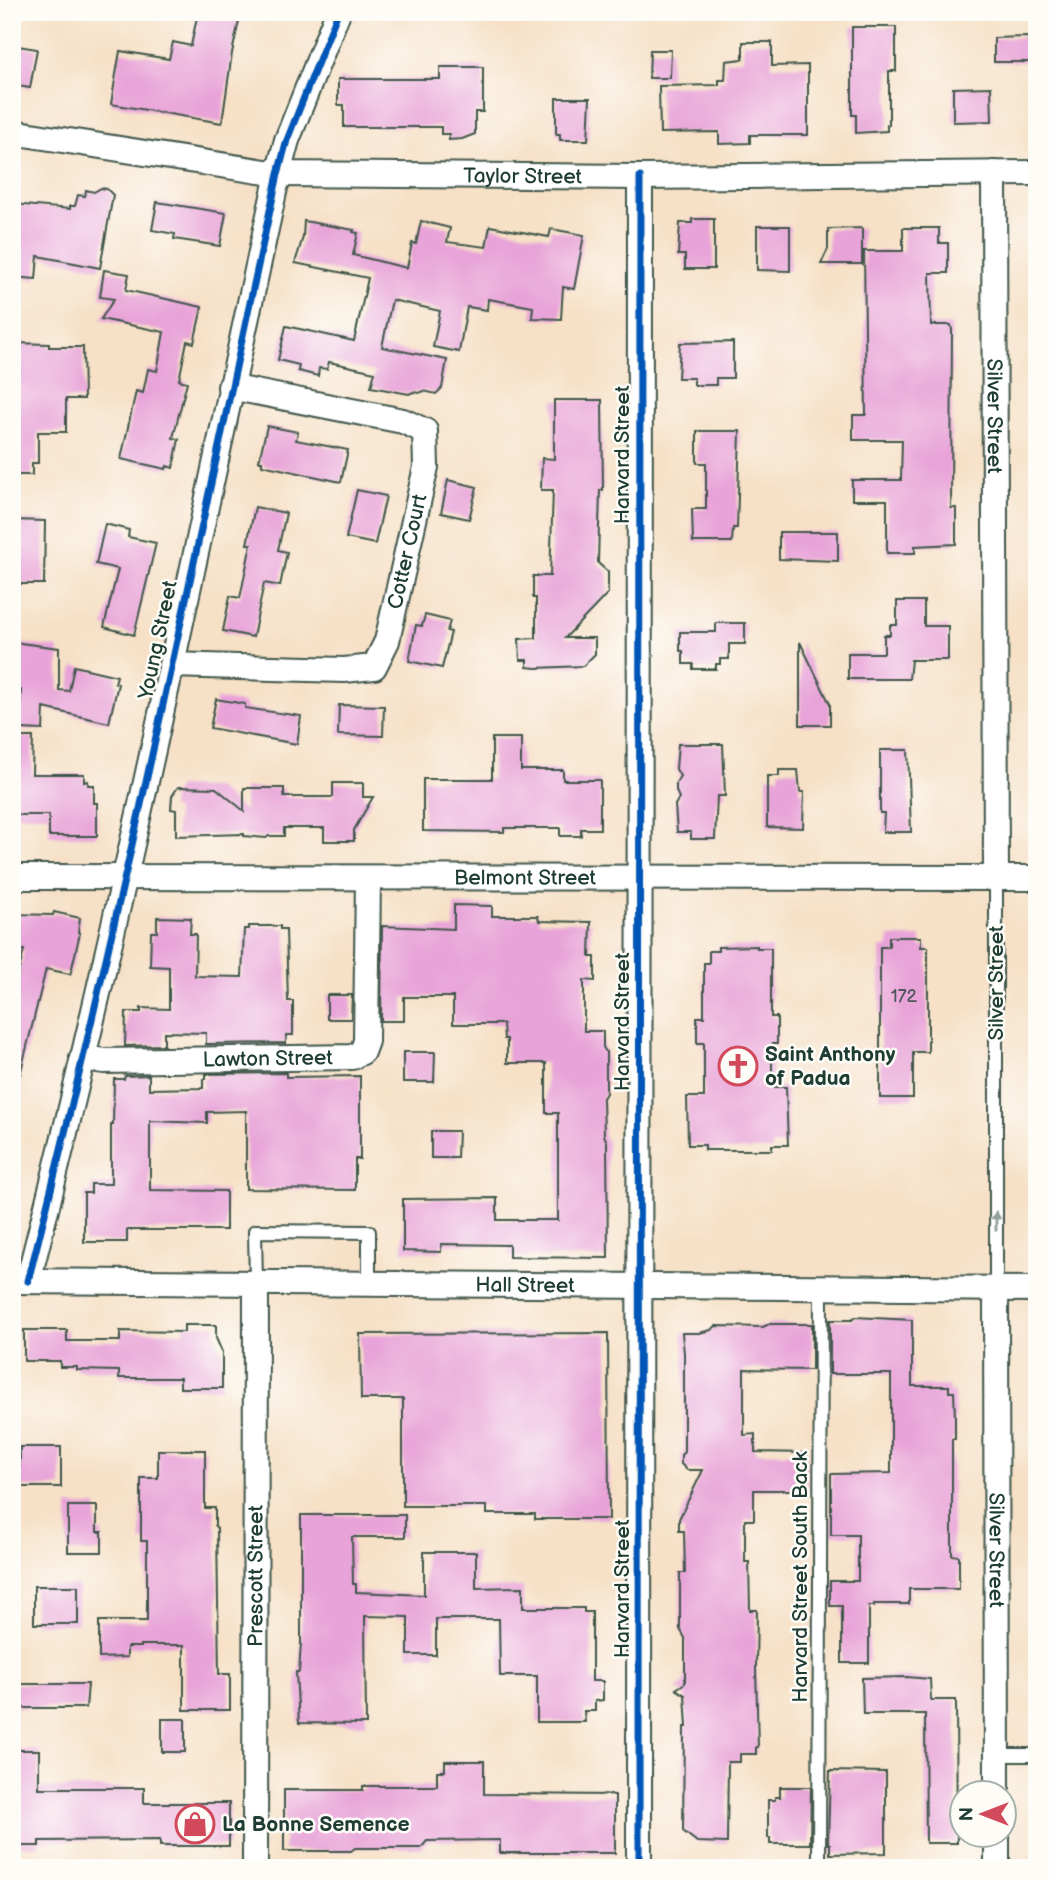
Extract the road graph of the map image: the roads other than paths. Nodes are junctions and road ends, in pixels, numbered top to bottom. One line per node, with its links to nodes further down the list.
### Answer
1 (338, 12): 5 (street, Young Street)
2 (12, 132): 5 (street, Taylor Street)
3 (995, 173): 4 (street, Taylor Street); 6 (street, Taylor Street); 14 (street, Silver Street)
4 (1037, 173)
5 (278, 174): 6 (street, Taylor Street); 7 (street, Young Street)
6 (640, 177): 12 (street, Harvard Street)
7 (230, 387): 8 (street, Young Street); 8 (street, Cotter Court)
8 (171, 665): 10 (street, Young Street)
9 (12, 877): 10 (street, Belmont Street)
10 (123, 877): 11 (street, Belmont Street); 15 (street, Young Street)
11 (368, 878): 12 (street, Belmont Street); 15 (street, Lawton Street)
12 (639, 878): 14 (street, Belmont Street); 19 (street, Harvard Street)
13 (1037, 878): 14 (street, Belmont Street)
14 (996, 879): 21 (lane, Silver Street, one-way to 14)
15 (82, 1058): 16 (street, Young Street)
16 (20, 1281): 17 (street, Hall Street)
17 (256, 1283): 18 (street, Hall Street); 18 (lane); 27 (street, Prescott Street)
18 (369, 1285): 19 (street, Hall Street)
19 (639, 1286): 20 (street, Hall Street); 28 (street, Harvard Street)
20 (821, 1287): 21 (street, Hall Street); 29 (lane, Harvard Street South Back)
21 (996, 1289): 22 (street, Hall Street); 23 (street, Silver Street)
22 (1037, 1289)
23 (997, 1755): 24 (lane); 25 (street, Silver Street)
24 (1037, 1755)
25 (997, 1778)
26 (997, 1848): 30 (street)
27 (255, 1868)
28 (639, 1868)
29 (819, 1868)
30 (997, 1868)

